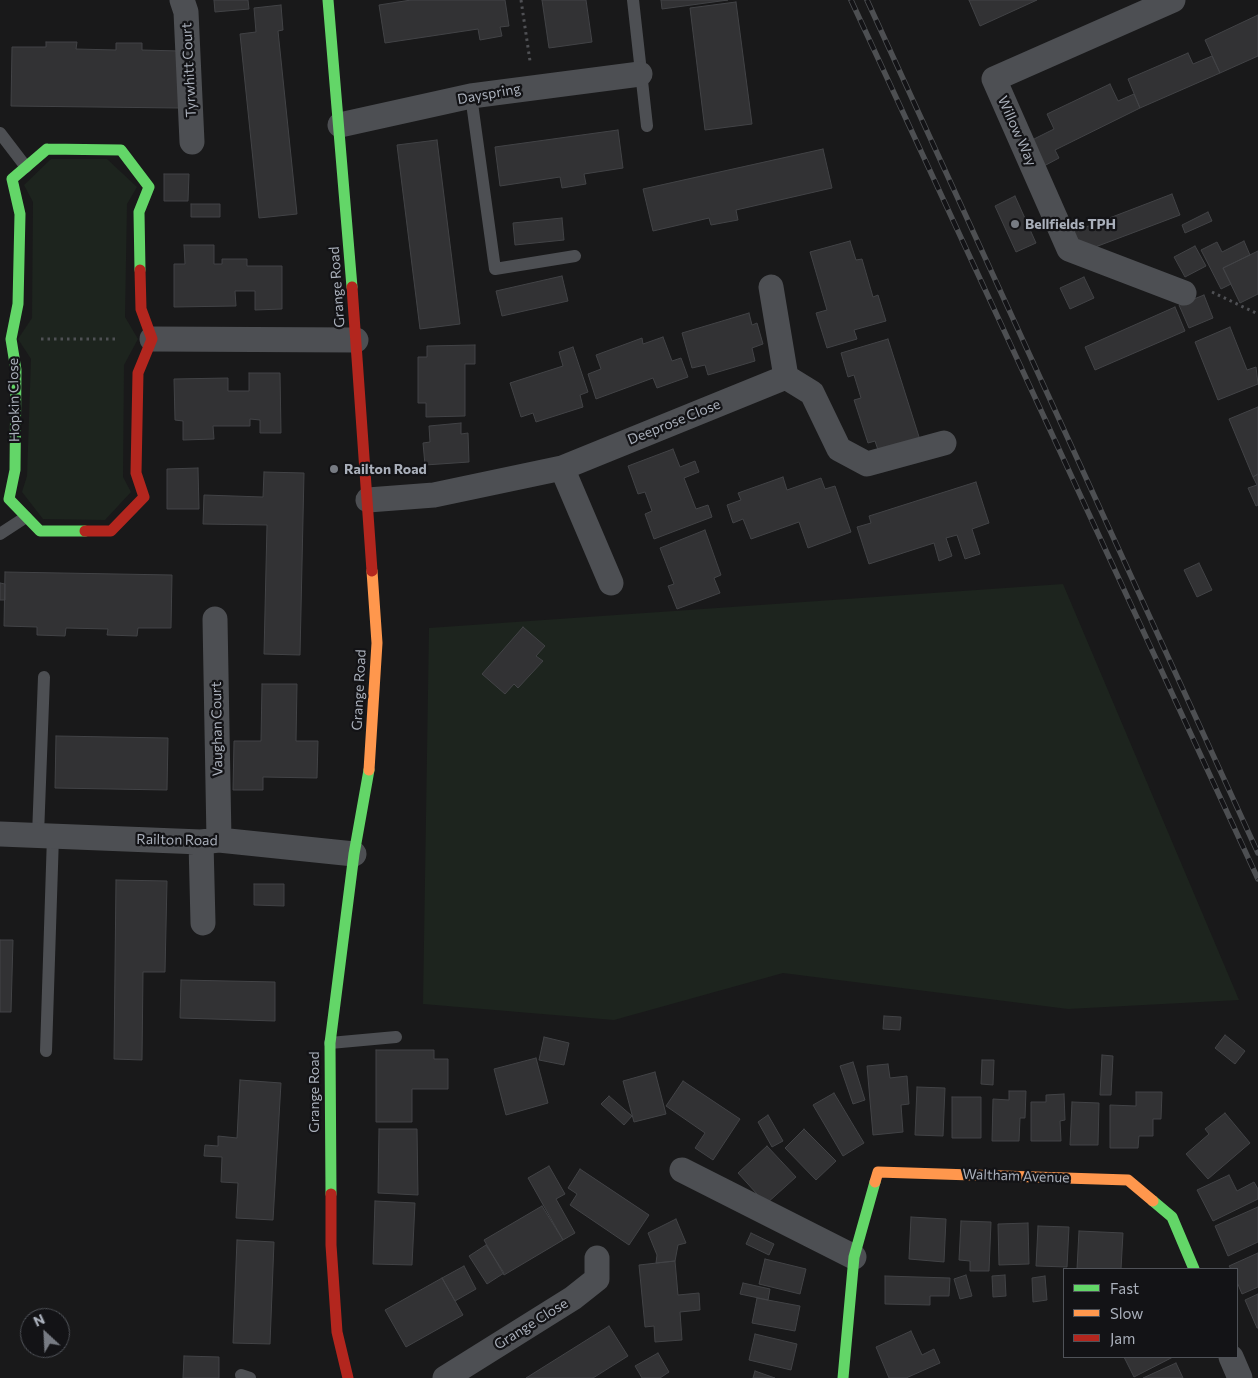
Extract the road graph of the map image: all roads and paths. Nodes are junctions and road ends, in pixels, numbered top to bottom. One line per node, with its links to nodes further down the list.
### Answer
1 (182, 0): 12 (street, Tyrwhitt Court)
2 (328, 0): 9 (street, Grange Road)
3 (521, 0): 7 (path)
4 (633, 0): 6 (lane)
5 (1173, 0): 16 (street, Willow Way)
6 (640, 74): 7 (street, Dayspring); 10 (lane)
7 (534, 86): 8 (street, Dayspring)
8 (471, 96): 9 (street, Dayspring); 14 (lane)
9 (340, 126): 20 (street, Grange Road)
10 (647, 126)
11 (0, 133): 13 (lane)
12 (192, 142)
13 (26, 167): 18 (street, Hopkin Close); 19 (street, Hopkin Close)
14 (575, 256)
15 (771, 287): 21 (street)
16 (1184, 293): 17 (path)
17 (1258, 314)
18 (11, 339): 19 (path); 25 (street, Hopkin Close)
19 (152, 339): 20 (street); 25 (street, Hopkin Close)
20 (356, 340): 24 (street, Grange Road)
21 (786, 377): 22 (street); 23 (street, Deeprose Close)
22 (944, 443)
23 (562, 468): 24 (street, Deeprose Close); 27 (street)
24 (368, 500): 33 (street, Grange Road)
25 (26, 517): 26 (lane)
26 (0, 534)
27 (612, 583)
28 (215, 619): 32 (street, Vaughan Court)
29 (44, 677): 31 (lane)
30 (0, 834): 31 (street, Railton Road)
31 (45, 836): 32 (street, Railton Road); 37 (lane)
32 (210, 841): 33 (street, Railton Road); 34 (street, Vaughan Court)
33 (354, 854): 36 (street, Grange Road)
34 (203, 924)
35 (396, 1037): 36 (lane)
36 (330, 1043): 43 (street, Grange Road)
37 (46, 1051)
38 (682, 1170): 39 (street)
39 (854, 1256): 41 (street, Waltham Avenue); 45 (street, Waltham Avenue)
40 (598, 1258): 44 (street, Grange Close)
41 (1194, 1268)
42 (1232, 1358): 46 (street)
43 (348, 1378)
44 (445, 1378)
45 (843, 1378)
46 (1240, 1378)

